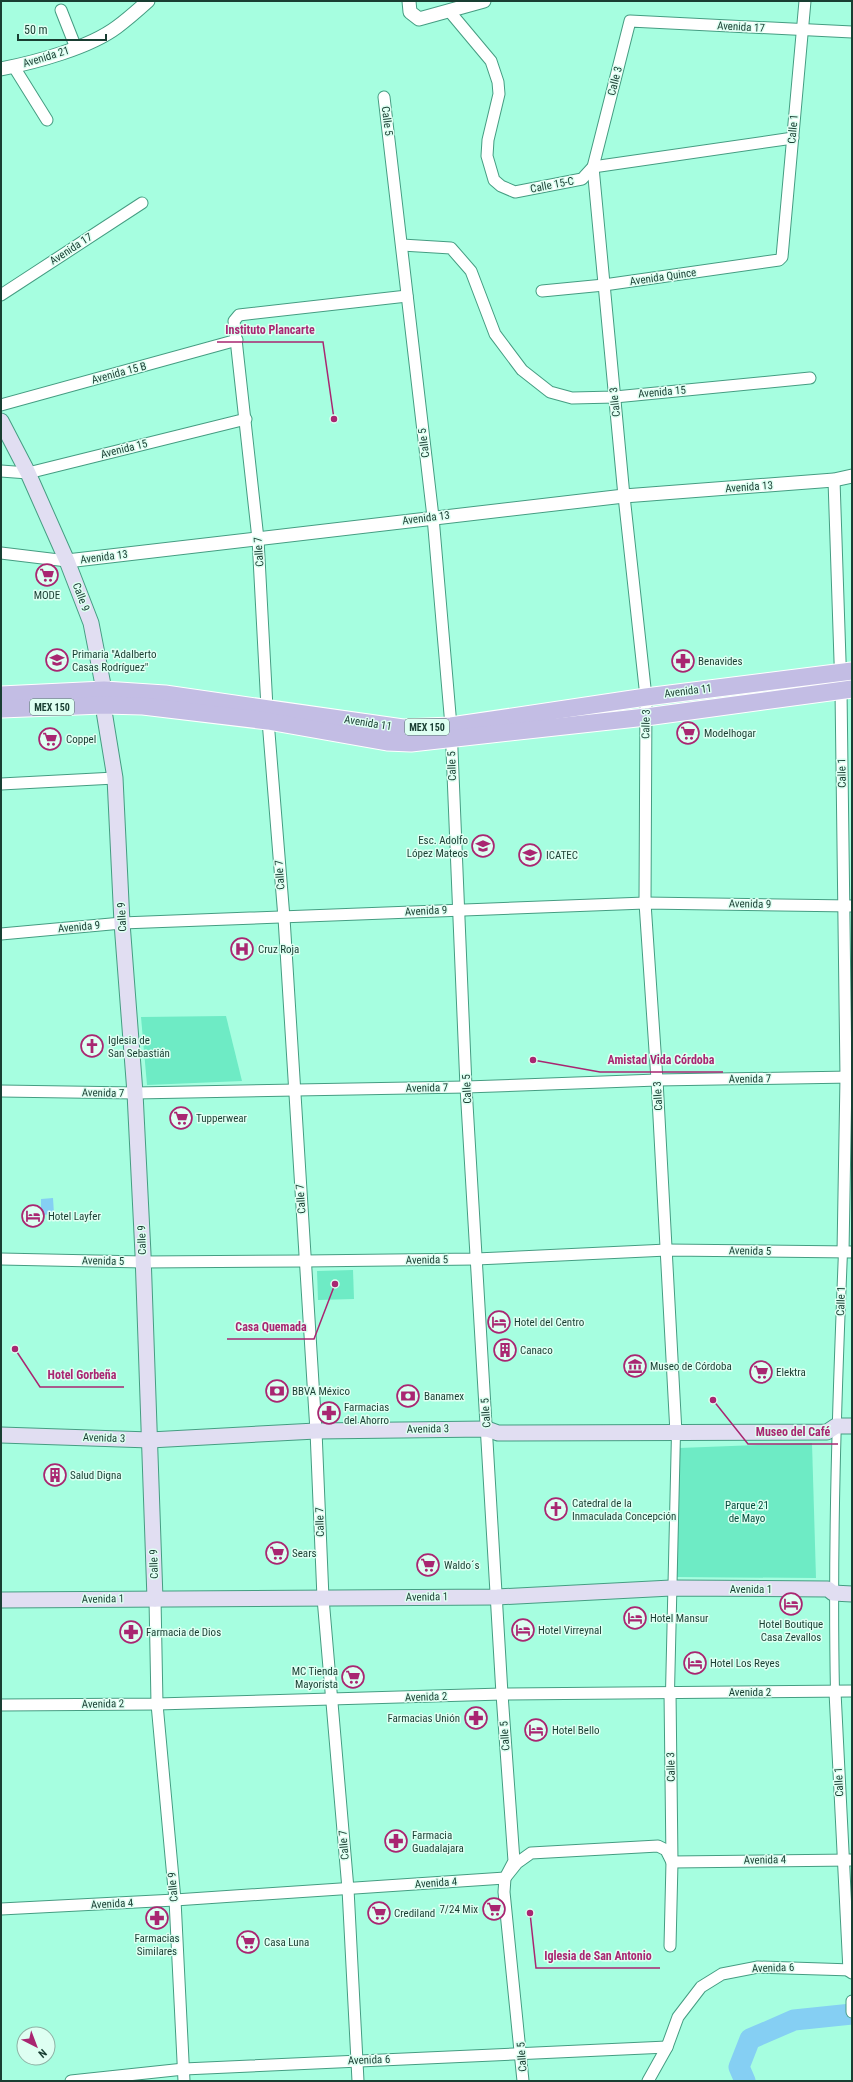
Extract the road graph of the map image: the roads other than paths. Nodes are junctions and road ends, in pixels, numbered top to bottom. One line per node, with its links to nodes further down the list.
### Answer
1 (148, 1): 10 (street, Avenida 21)
2 (409, 1): 6 (street)
3 (484, 1): 6 (street)
4 (805, 1): 8 (street, Calle 1)
5 (61, 10): 10 (street)
6 (450, 12): 15 (street, Calle 15-C)
7 (630, 21): 8 (street, Avenida 17); 15 (street, Calle 3)
8 (802, 30): 9 (street, Avenida 17); 14 (street, Calle 1)
9 (852, 32)
10 (76, 48): 11 (street, Avenida 21)
11 (7, 68): 13 (street)
12 (384, 97): 17 (street, Calle 5)
13 (47, 120)
14 (792, 138): 15 (street); 18 (street, Calle 1)
15 (593, 167): 19 (street, Calle 3)
16 (142, 203): 21 (street, Avenida 17)
17 (402, 245): 22 (street, Calle 5); 25 (street, Avenida 15)
18 (782, 256): 19 (street, Avenida Quince)
19 (604, 285): 20 (street, Avenida Quince); 25 (street, Calle 3)
20 (542, 290)
21 (1, 295)
22 (407, 296): 23 (street, Calle 7); 34 (street, Calle 5)
23 (237, 340): 26 (street, Avenida 15 B); 27 (street, Calle 7)
24 (810, 378): 25 (street, Avenida 15)
25 (615, 397): 33 (street, Calle 3)
26 (1, 405)
27 (246, 419): 30 (street, Avenida 15); 35 (street, Calle 7)
28 (2, 426): 30 (main road, Calle 9)
29 (1, 471): 30 (street, Avenida 15)
30 (28, 472): 37 (main road, Calle 9)
31 (852, 476): 32 (street, Avenida 13)
32 (834, 480): 33 (street, Avenida 13); 38 (street, Calle 1)
33 (624, 496): 34 (street, Avenida 13); 40 (street, Calle 3)
34 (433, 517): 35 (street, Avenida 13); 45 (street, Calle 5)
35 (258, 539): 37 (street, Avenida 13); 43 (street, Calle 7)
36 (1, 553): 37 (street, Avenida 13)
37 (67, 561): 41 (main road, Calle 9)
38 (846, 671): 39 (street, Calle 1); 40 (main road, Avenida 11 / MEX 150)
39 (846, 689): 44 (main road, Avenida 11 / MEX 150); 49 (street, Calle 1)
40 (646, 697): 44 (street, Calle 3); 45 (main road, Avenida 11 / MEX 150)
41 (103, 698): 42 (main road, Avenida 11 / MEX 150); 43 (main road, Avenida 11 / MEX 150); 46 (main road, Calle 9)
42 (3, 702)
43 (268, 714): 45 (main road, Avenida 11 / MEX 150); 51 (street, Calle 7)
44 (646, 717): 45 (main road, Avenida 11 / MEX 150); 48 (street, Calle 3)
45 (451, 733): 50 (street, Calle 5)
46 (114, 778): 47 (street); 52 (main road, Calle 9)
47 (1, 784)
48 (645, 903): 49 (street, Avenida 9); 50 (street, Avenida 9); 55 (street, Calle 3)
49 (848, 906): 54 (street, Calle 1)
50 (458, 910): 51 (street, Avenida 9); 56 (street, Calle 5)
51 (284, 918): 52 (street, Avenida 9); 57 (street, Calle 7)
52 (122, 923): 53 (street, Avenida 9); 59 (main road, Calle 9)
53 (1, 934)
54 (849, 1077): 55 (street, Avenida 7); 61 (street, Calle 1)
55 (657, 1080): 56 (street, Avenida 7); 60 (street, Calle 3)
56 (466, 1087): 57 (street, Avenida 7); 63 (street, Calle 5)
57 (294, 1090): 59 (street, Avenida 7); 64 (street, Calle 7)
58 (1, 1091): 59 (street, Avenida 7)
59 (135, 1093): 65 (main road, Calle 9)
60 (667, 1250): 61 (street, Avenida 5); 63 (street, Avenida 5); 70 (street, Calle 3)
61 (848, 1252): 66 (street, Calle 1)
62 (1, 1259): 65 (street, Avenida 5)
63 (476, 1259): 64 (street, Avenida 5); 68 (street, Calle 5)
64 (305, 1261): 65 (street, Avenida 5); 69 (street, Calle 7)
65 (143, 1262): 72 (main road, Calle 9)
66 (836, 1426): 67 (main road, Avenida 3); 70 (main road, Avenida 3); 74 (street, Calle 1)
67 (852, 1426)
68 (487, 1428): 69 (main road, Avenida 3); 70 (main road, Avenida 3); 76 (street, Calle 5)
69 (316, 1431): 72 (main road, Avenida 3); 77 (street, Calle 7)
70 (676, 1433): 73 (street, Calle 3)
71 (1, 1435): 72 (main road, Avenida 3)
72 (150, 1440): 78 (main road, Calle 9)
73 (671, 1588): 74 (main road, Avenida 1); 76 (main road, Avenida 1); 80 (street, Calle 3)
74 (833, 1593): 75 (main road, Avenida 1); 81 (street, Calle 1)
75 (852, 1594)
76 (497, 1597): 77 (main road, Avenida 1); 83 (street, Calle 5)
77 (323, 1598): 78 (main road, Avenida 1); 84 (street, Calle 7)
78 (155, 1599): 79 (main road, Avenida 1); 85 (street, Calle 9)
79 (1, 1600)
80 (670, 1692): 81 (street, Avenida 2); 83 (street, Avenida 2); 88 (street, Calle 3)
81 (835, 1692): 82 (street, Avenida 2); 87 (street, Calle 1)
82 (852, 1692)
83 (502, 1694): 84 (street, Avenida 2); 89 (street, Calle 5)
84 (330, 1700): 85 (street, Avenida 2); 90 (street, Calle 7)
85 (157, 1704): 86 (street, Avenida 2); 91 (street, Calle 9)
86 (1, 1705)
87 (847, 1859): 88 (street, Avenida 4); 92 (street, Calle 1)
88 (672, 1862): 89 (street); 94 (street, Calle 3)
89 (506, 1878): 90 (street, Avenida 4); 97 (street, Calle 5)
90 (348, 1889): 91 (street, Avenida 4); 98 (street, Calle 7)
91 (175, 1900): 93 (street, Avenida 4); 99 (street, Calle 9)
92 (849, 1904): 95 (street, Calle 1)
93 (1, 1909)
94 (670, 1946)
95 (851, 1971): 96 (street, Avenida 6)
96 (667, 2047): 97 (street, Avenida 6); 104 (street)
97 (522, 2054): 98 (street, Avenida 6); 103 (street, Calle 5)
98 (358, 2060): 99 (street, Avenida 6); 102 (street, Calle 7)
99 (184, 2069): 100 (street, Avenida 6); 101 (street, Calle 9)
100 (71, 2081)
101 (184, 2081)
102 (358, 2081)
103 (523, 2081)
104 (648, 2081)

